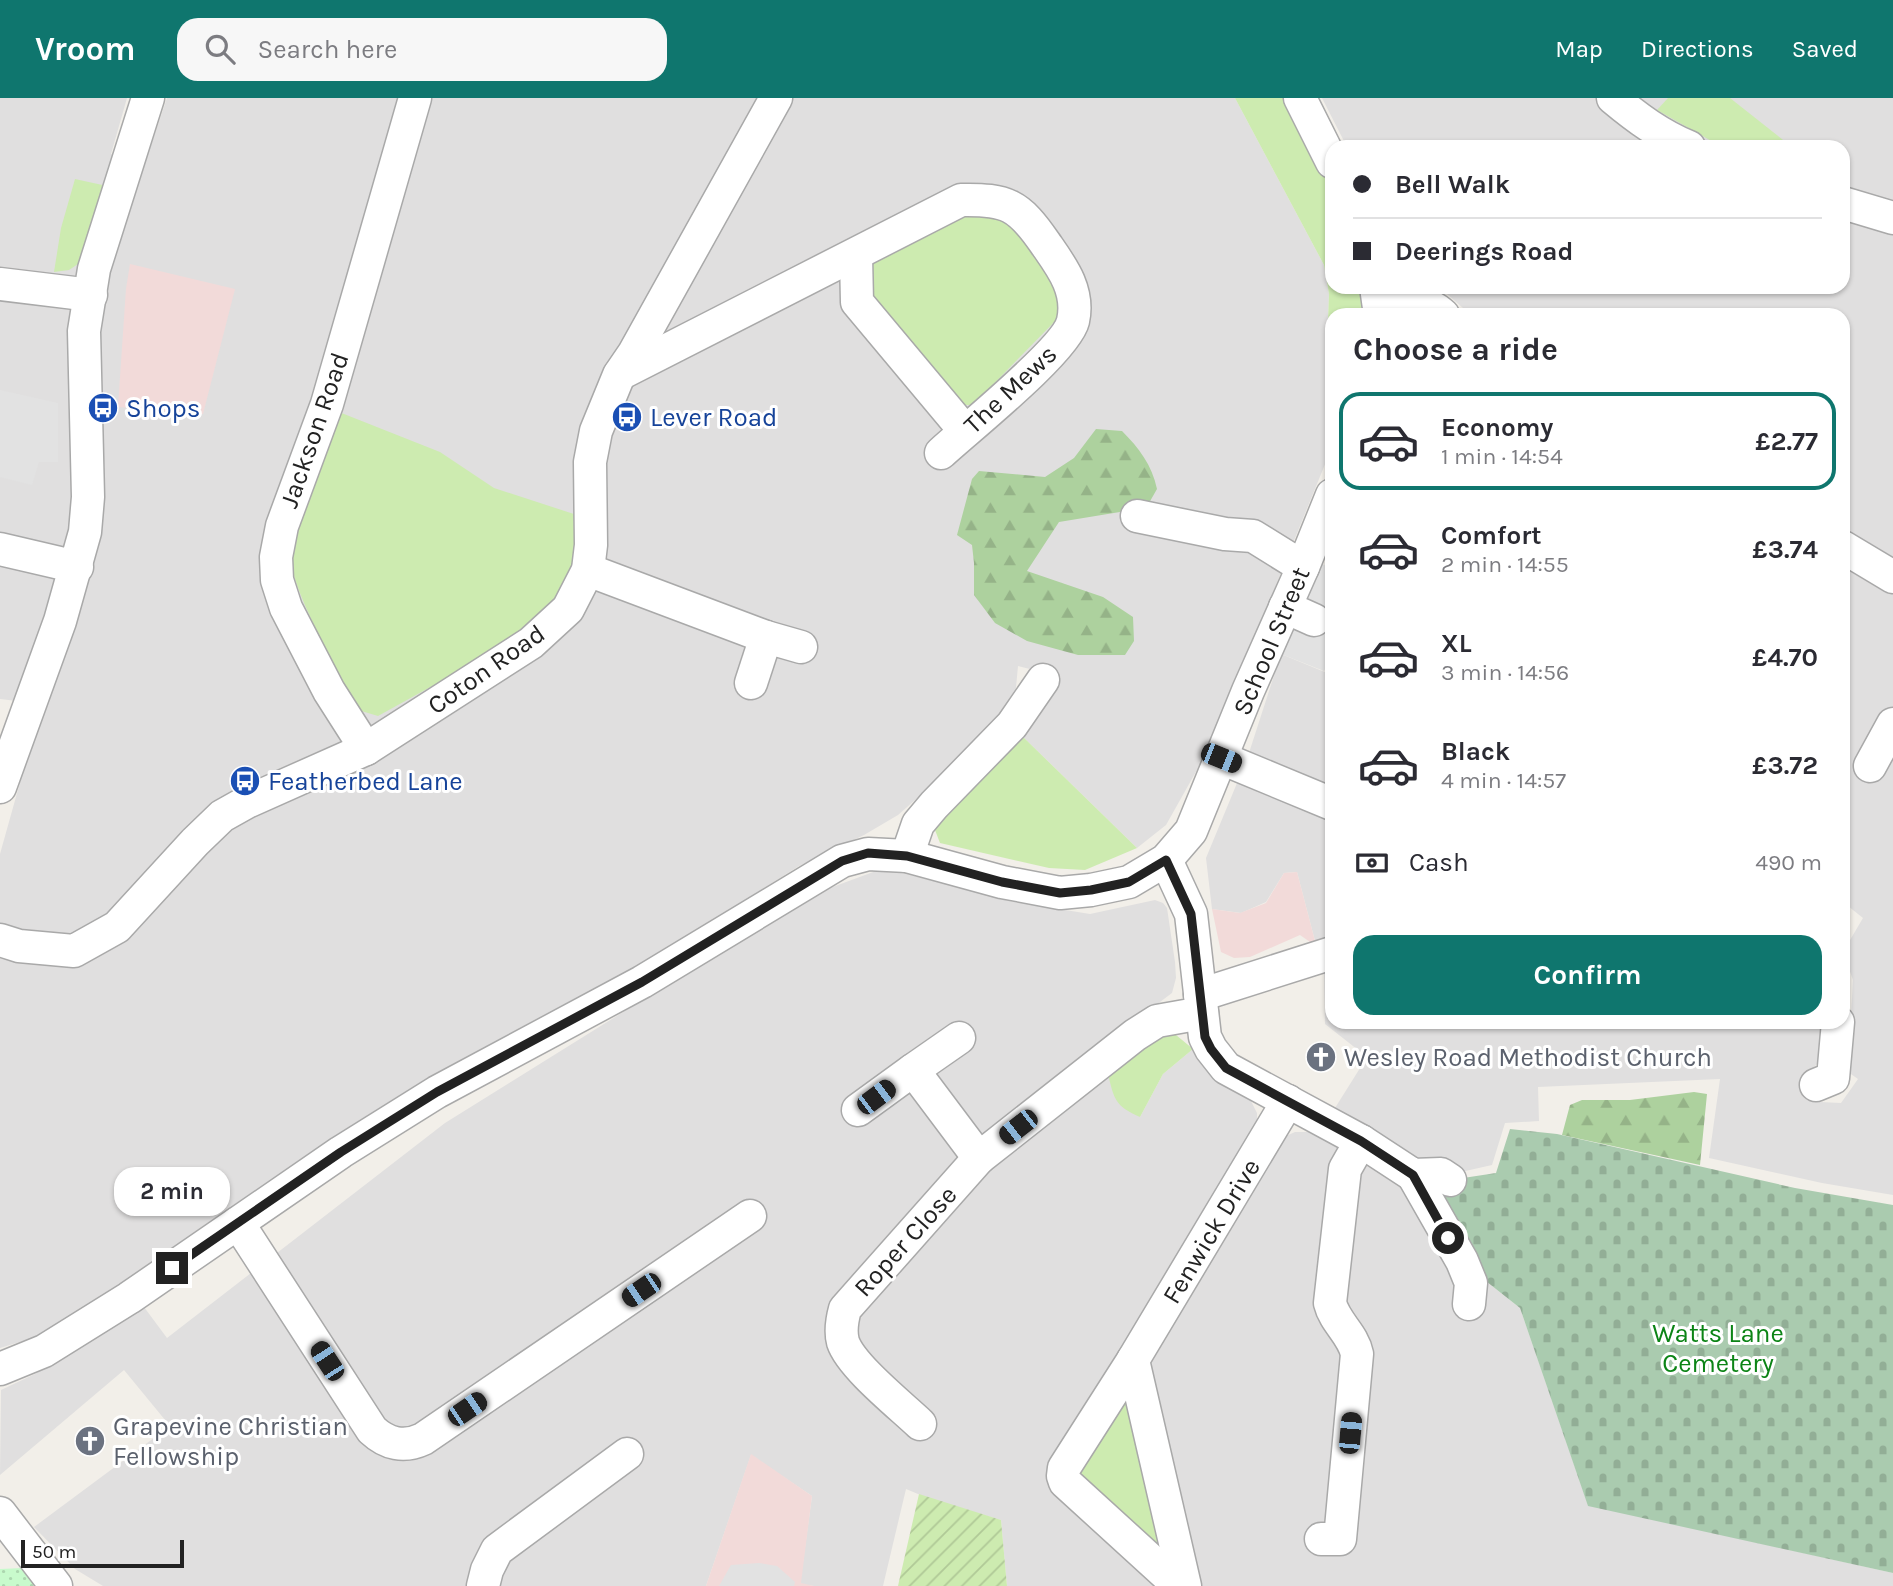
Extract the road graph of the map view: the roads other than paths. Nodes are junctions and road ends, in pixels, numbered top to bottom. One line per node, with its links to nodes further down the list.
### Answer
1 (148, 98): 13 (street)
2 (415, 98): 35 (street, Jackson Road)
3 (776, 98): 17 (street, Coton Road)
4 (1300, 98): 7 (street)
5 (1613, 98): 6 (street)
6 (1672, 140)
7 (1325, 148)
8 (1850, 205): 9 (street)
9 (1893, 218)
10 (856, 256): 12 (street); 14 (street); 18 (street, The Mews)
11 (0, 284): 13 (street)
12 (797, 285): 14 (street); 17 (street)
13 (91, 296): 24 (street)
14 (857, 302): 18 (street)
15 (1427, 302): 16 (street)
16 (1401, 308)
17 (619, 375): 26 (street, Coton Road)
18 (965, 431): 19 (street, The Mews)
19 (941, 453)
20 (1325, 512): 25 (street, School Street)
21 (1138, 516): 25 (street)
22 (0, 549): 24 (street)
23 (1850, 551): 27 (street)
24 (77, 566): 38 (street)
25 (1303, 566): 28 (street, School Street)
26 (588, 570): 30 (street); 35 (street, Coton Road)
27 (1893, 577)
28 (1285, 607): 29 (street); 36 (street, School Street)
29 (1314, 620)
30 (766, 637): 31 (street); 33 (street)
31 (801, 648)
32 (1043, 680): 40 (street)
33 (751, 683)
34 (1893, 724): 37 (street)
35 (366, 749): 42 (street, Coton Road)
36 (1221, 758): 39 (street); 41 (street, School Street)
37 (1870, 766)
38 (0, 787)
39 (1325, 801)
40 (907, 856): 41 (street, School Street); 56 (street, School Street)
41 (1166, 860): 44 (street)
42 (0, 940)
43 (1325, 956): 44 (street, Roper Close)
44 (1201, 1004): 49 (street); 52 (street, Roper Close)
45 (1837, 1029): 48 (street)
46 (959, 1038): 47 (street)
47 (913, 1070): 50 (street); 52 (street)
48 (1832, 1084)
49 (1288, 1101): 51 (street); 58 (street, Fenwick Drive)
50 (858, 1110)
51 (1361, 1141): 53 (street); 63 (street)
52 (979, 1158): 60 (street, Roper Close)
53 (1413, 1175): 54 (street); 57 (street)
54 (1450, 1180)
55 (750, 1216): 56 (street)
56 (238, 1223): 59 (street, School Street)
57 (1469, 1304)
58 (1133, 1360): 66 (street, Fenwick Drive); 67 (street)
59 (0, 1369)
60 (920, 1424)
61 (627, 1454): 65 (street)
62 (0, 1513): 64 (street)
63 (1321, 1539)
64 (56, 1586)
65 (483, 1586)
66 (1179, 1586)
67 (1185, 1586)

